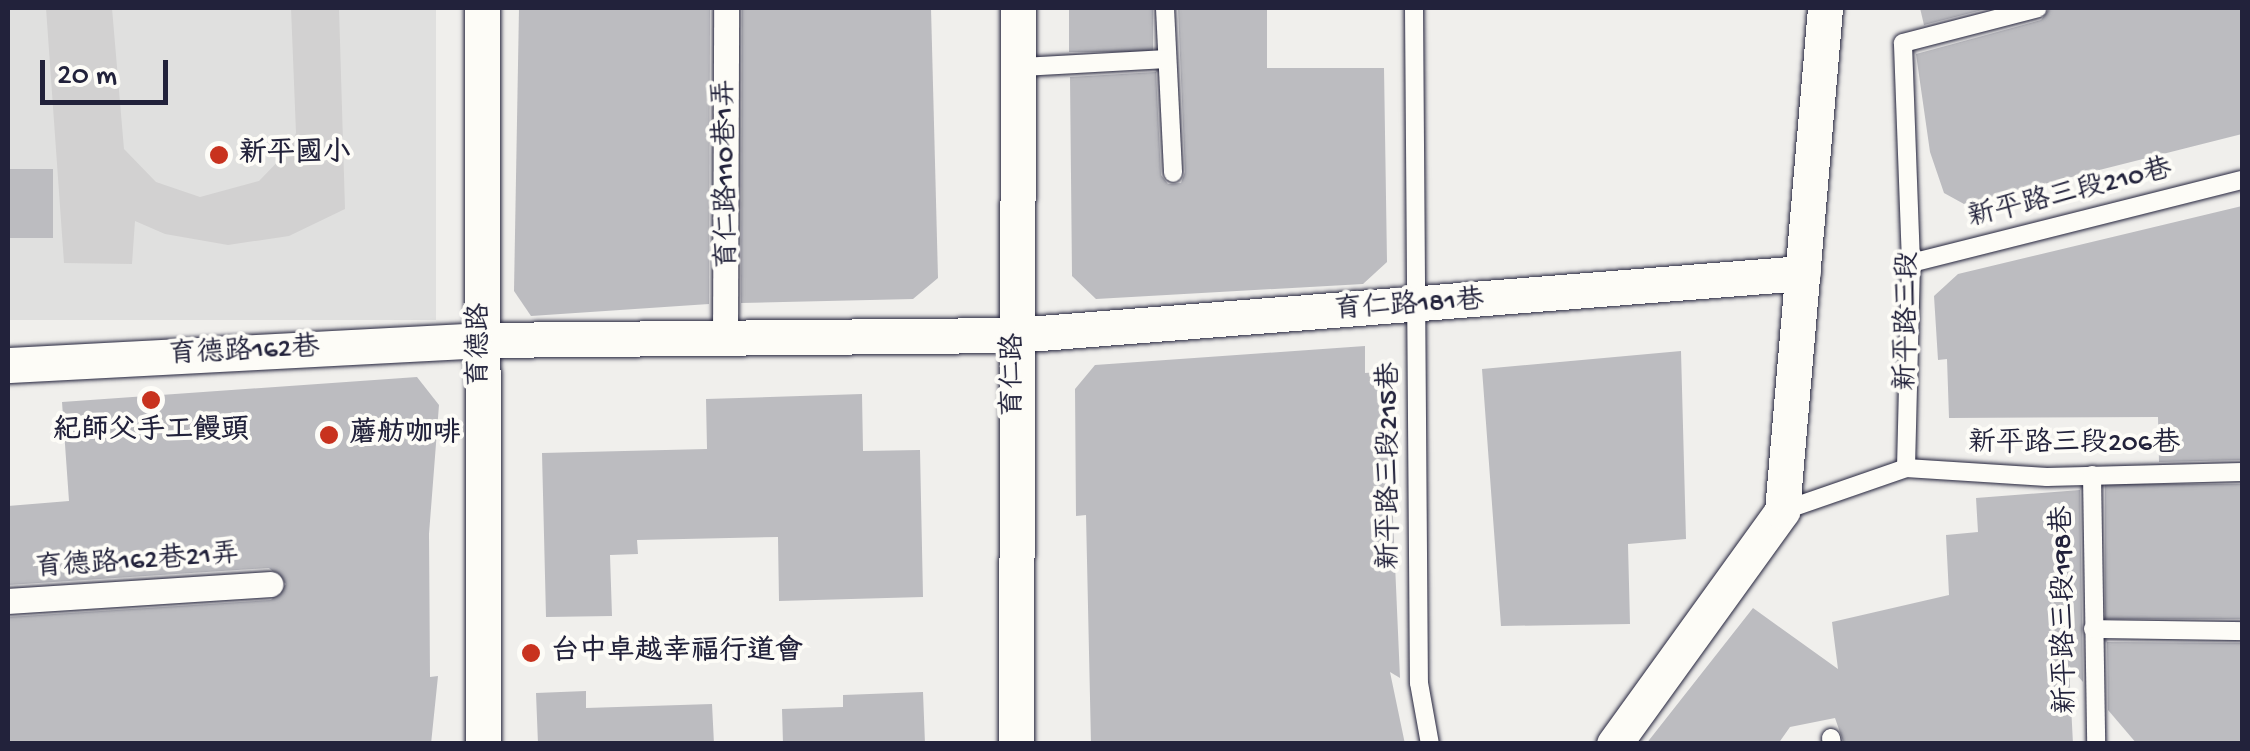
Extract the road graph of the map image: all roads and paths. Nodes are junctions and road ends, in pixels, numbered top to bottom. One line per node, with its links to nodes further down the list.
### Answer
1 (482, 8): 16 (street, 育德路)
2 (725, 8): 17 (street, 育仁路110巷1弄)
3 (1018, 8): 9 (street, 育仁路)
4 (1165, 8): 8 (lane)
5 (1414, 8): 14 (lane, 新平路三段215巷)
6 (1825, 8): 13 (street)
7 (2038, 8): 12 (lane, 新平路三段)
8 (1168, 58): 9 (lane); 10 (lane)
9 (1022, 66): 15 (street, 育仁路)
10 (1174, 173)
11 (2242, 180): 12 (lane, 新平路三段210巷)
12 (1911, 263): 19 (lane, 新平路三段)
13 (1802, 273): 14 (street, 育仁路181巷); 22 (street)
14 (1418, 308): 15 (street, 育仁路181巷); 29 (lane, 新平路三段215巷)
15 (1015, 335): 17 (street); 28 (street, 育仁路)
16 (481, 340): 17 (street); 18 (street, 育德路162巷); 27 (street, 育德路)
17 (725, 341)
18 (8, 366)
19 (1906, 468): 21 (lane, 新平路三段206巷); 22 (lane)
20 (2242, 472): 21 (lane, 新平路三段206巷)
21 (2092, 475): 25 (lane, 新平路三段198巷)
22 (1782, 511): 30 (street)
23 (270, 584): 24 (street, 育德路162巷21弄)
24 (8, 602)
25 (2093, 630): 26 (lane); 31 (lane, 新平路三段198巷)
26 (2242, 631)
27 (483, 744)
28 (1016, 744)
29 (1430, 744)
30 (1614, 744)
31 (2096, 744)

